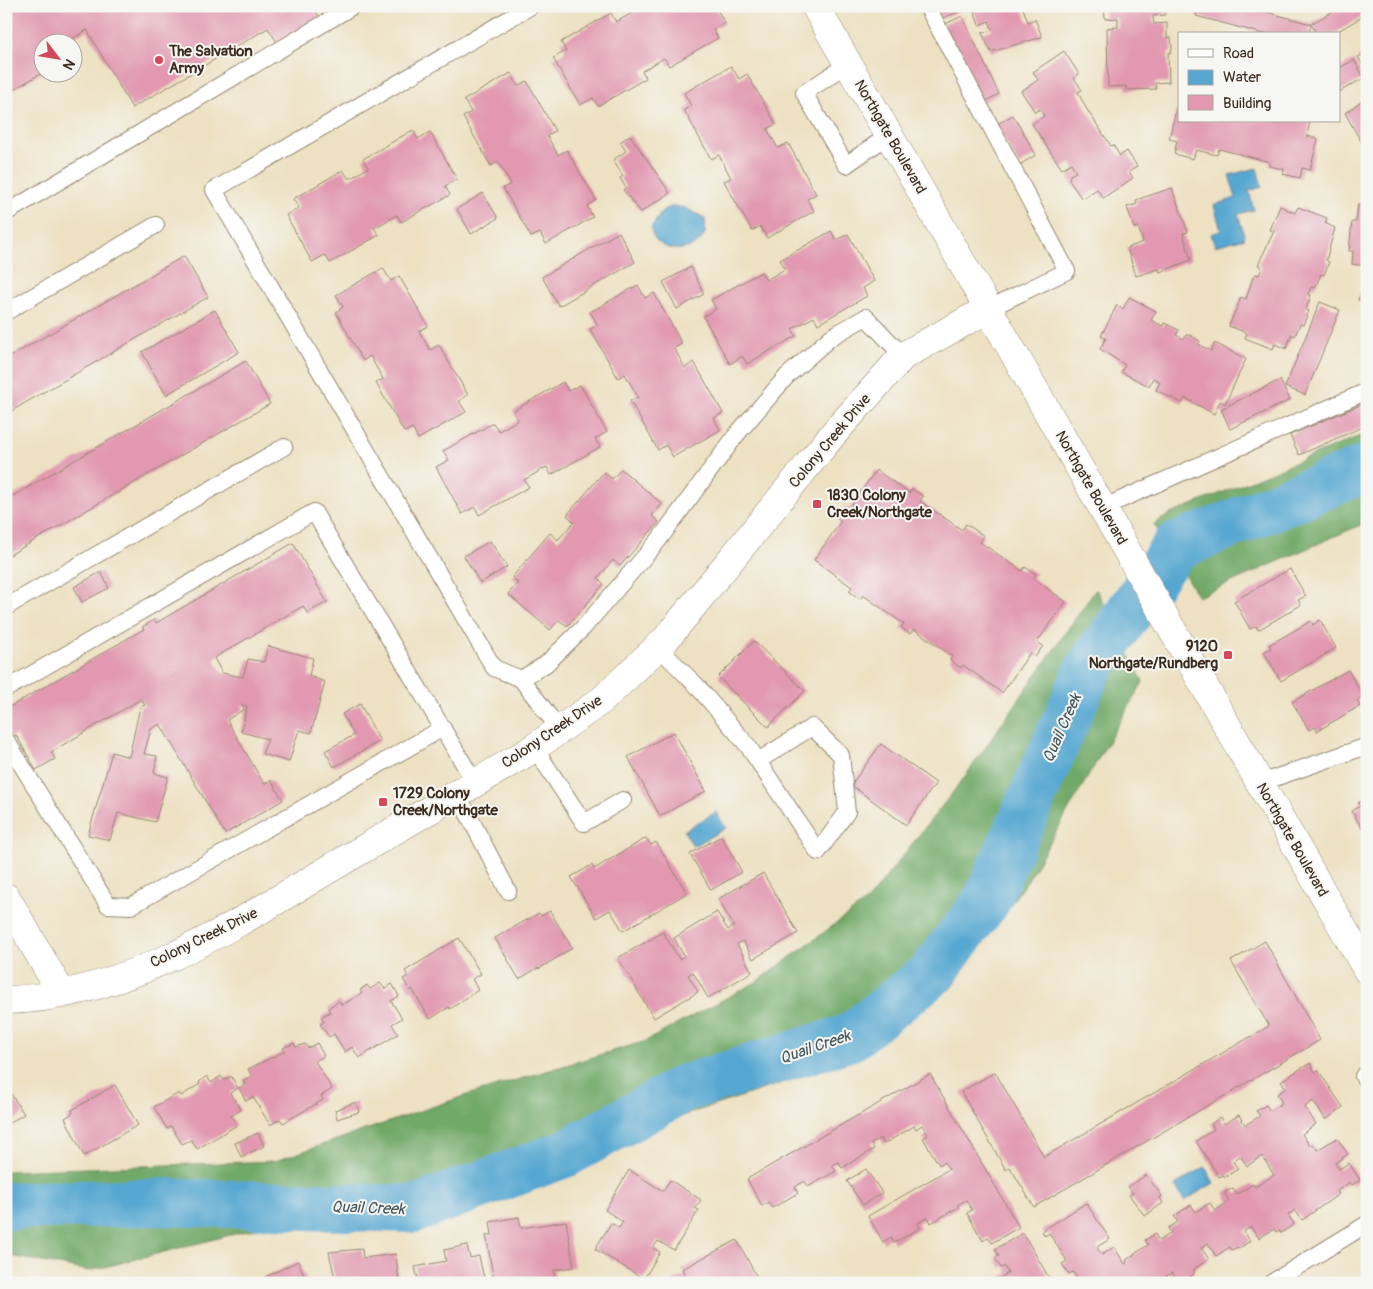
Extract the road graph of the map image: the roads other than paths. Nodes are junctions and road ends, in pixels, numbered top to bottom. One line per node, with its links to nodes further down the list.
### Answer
1 (353, 6): 7 (lane)
2 (531, 6): 17 (lane)
3 (815, 6): 5 (street, Northgate Boulevard)
4 (927, 6): 9 (lane)
5 (848, 64): 6 (street, Northgate Boulevard); 6 (lane)
6 (889, 136): 9 (street, Northgate Boulevard)
7 (6, 213)
8 (156, 226): 10 (lane)
9 (988, 309): 11 (street, Colony Creek Drive); 14 (street, Northgate Boulevard)
10 (6, 312)
11 (903, 356): 16 (street, Colony Creek Drive); 17 (lane)
12 (1367, 391): 14 (lane)
13 (284, 447): 15 (lane)
14 (1102, 508): 25 (street, Northgate Boulevard)
15 (6, 607)
16 (658, 647): 20 (street, Colony Creek Drive); 24 (lane)
17 (520, 679): 20 (lane)
18 (6, 689): 19 (lane)
19 (443, 728): 21 (lane); 26 (lane)
20 (560, 730): 23 (street, Colony Creek Drive)
21 (6, 740)
22 (1367, 746): 25 (lane)
23 (534, 748): 26 (street, Colony Creek Drive); 27 (lane)
24 (758, 761): 24 (lane)
25 (1260, 783): 30 (street, Northgate Boulevard)
26 (466, 788): 28 (lane); 31 (street, Colony Creek Drive)
27 (623, 800)
28 (508, 891)
29 (6, 897): 31 (street)
30 (1367, 970)
31 (62, 994): 32 (street, Colony Creek Drive)
32 (6, 1000)
33 (1367, 1224): 34 (lane)
34 (1271, 1283)

